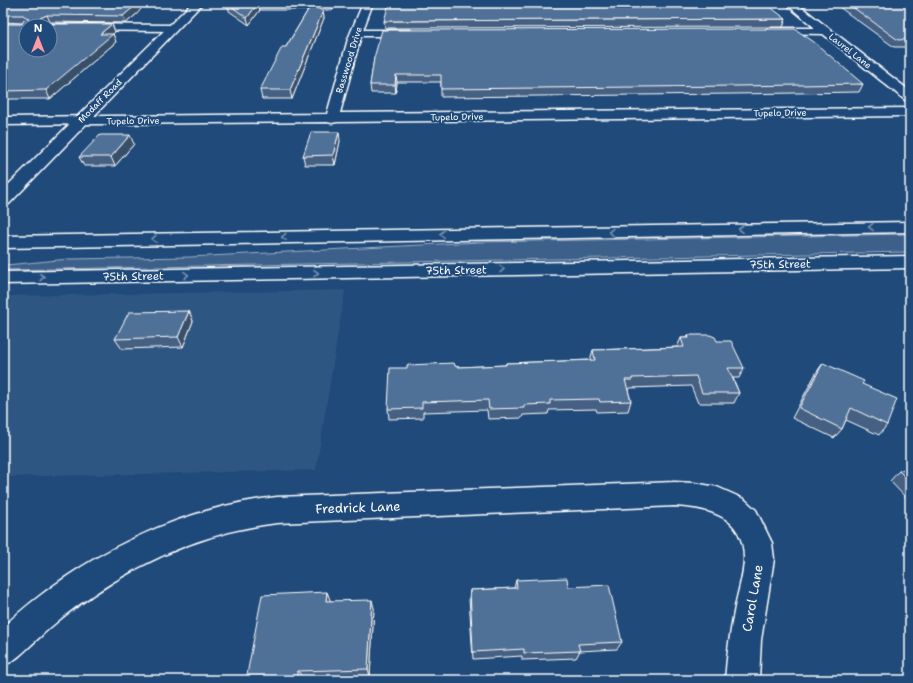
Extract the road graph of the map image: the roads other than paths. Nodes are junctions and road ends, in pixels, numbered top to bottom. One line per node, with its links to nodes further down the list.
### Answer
1 (198, 3): 5 (street, Modaff Road)
2 (368, 3): 8 (street, Basswood Drive)
3 (790, 3): 6 (street, Laurel Lane)
4 (58, 27): 5 (street)
5 (173, 28): 14 (street, Modaff Road)
6 (824, 30): 7 (street); 10 (street, Laurel Lane)
7 (757, 31)
8 (356, 33): 9 (street); 12 (street, Basswood Drive)
9 (418, 33)
10 (910, 97)
11 (910, 112): 12 (street, Tupelo Drive)
12 (332, 119): 14 (street, Tupelo Drive)
13 (3, 121): 14 (street, Tupelo Drive)
14 (80, 121): 15 (street, Modaff Road)
15 (3, 200)
16 (910, 227): 17 (street, one-way to 17)
17 (3, 242)
18 (910, 262): 19 (street, 75th Street, one-way to 18)
19 (3, 278)
20 (746, 519): 21 (street, Fredrick Lane); 22 (street, Carol Lane)
21 (3, 649)
22 (742, 680)

